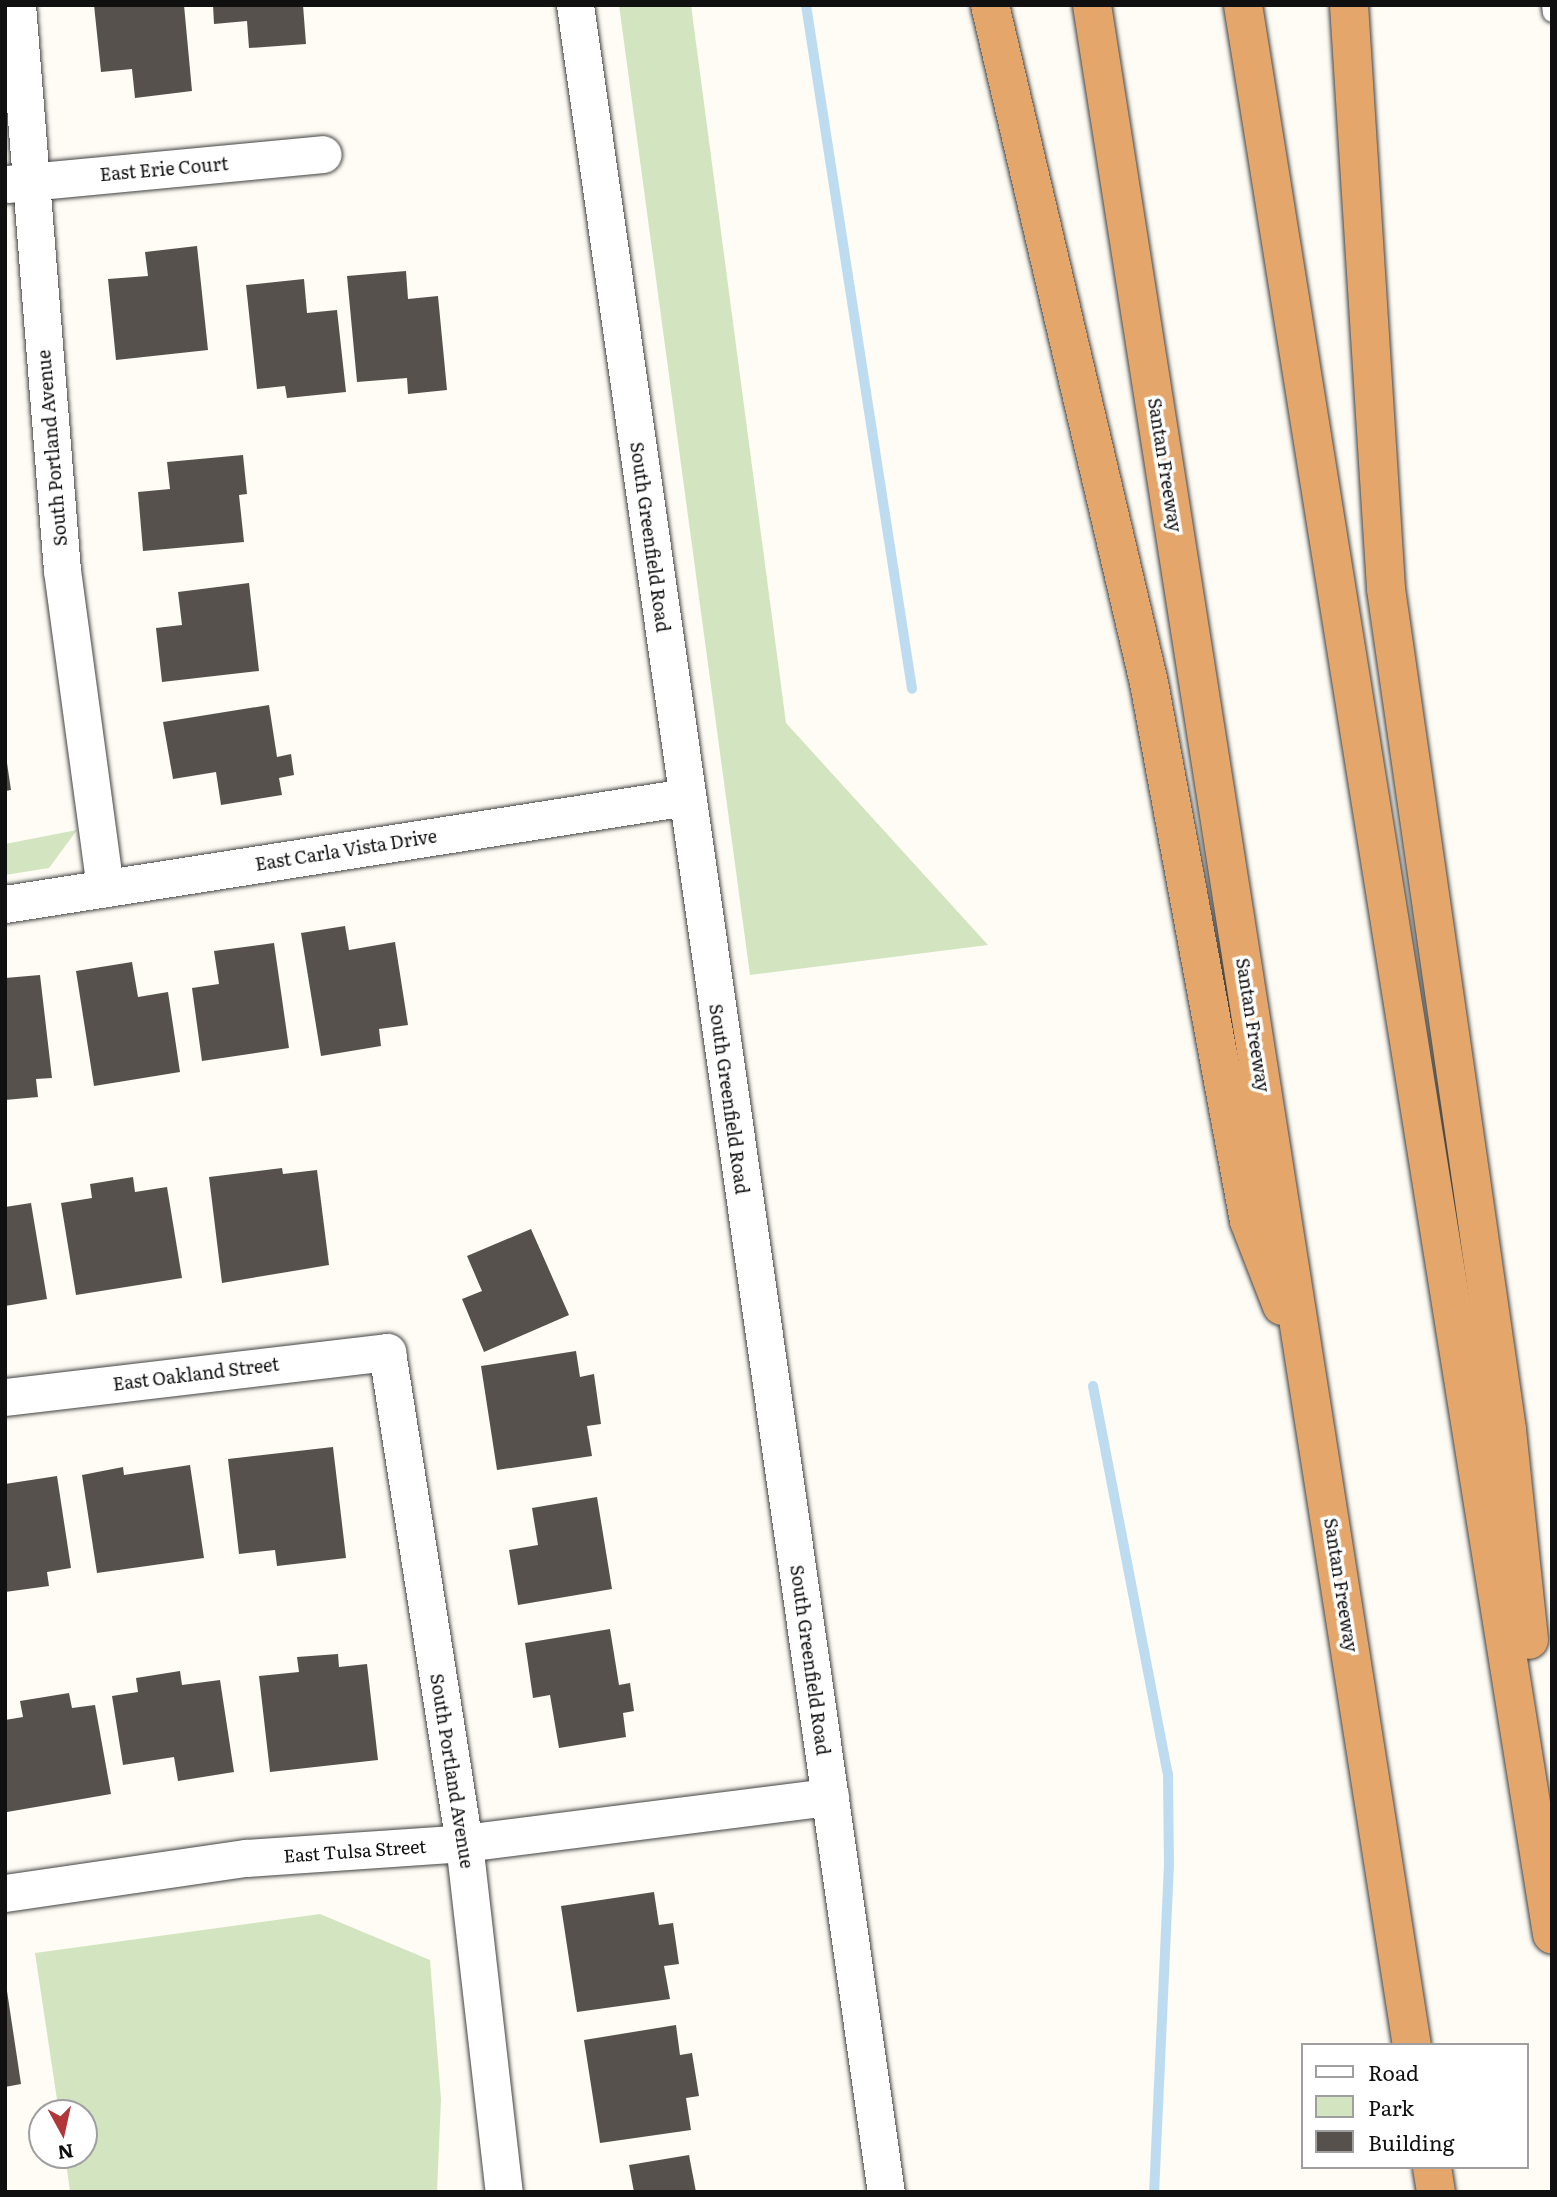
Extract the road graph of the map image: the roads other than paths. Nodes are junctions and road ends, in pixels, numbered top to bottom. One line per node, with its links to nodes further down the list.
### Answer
1 (17, 5): 10 (street, South Portland Avenue)
2 (575, 5): 11 (street, South Greenfield Road)
3 (990, 5): 15 (highway)
4 (1092, 5): 15 (highway, Santan Freeway)
5 (1243, 5): 21 (highway)
6 (1349, 5): 19 (highway)
7 (1551, 5): 8 (lane)
8 (1552, 13)
9 (323, 154): 10 (street, East Erie Court)
10 (17, 183): 12 (street, South Portland Avenue)
11 (686, 797): 12 (street, East Carla Vista Drive); 17 (street, South Greenfield Road)
12 (105, 888): 13 (street, East Carla Vista Drive)
13 (5, 904)
14 (387, 1352): 16 (street, East Oakland Street); 18 (street, South Portland Avenue)
15 (1308, 1372): 22 (highway, Santan Freeway)
16 (5, 1397)
17 (830, 1797): 18 (street, East Tulsa Street); 25 (street, South Greenfield Road)
18 (464, 1843): 20 (street, East Tulsa Street); 24 (street, South Portland Avenue)
19 (1552, 1854)
20 (5, 1893)
21 (1552, 1934)
22 (1412, 2043)
23 (1432, 2169): 26 (highway)
24 (504, 2192)
25 (886, 2192)
26 (1436, 2192)

